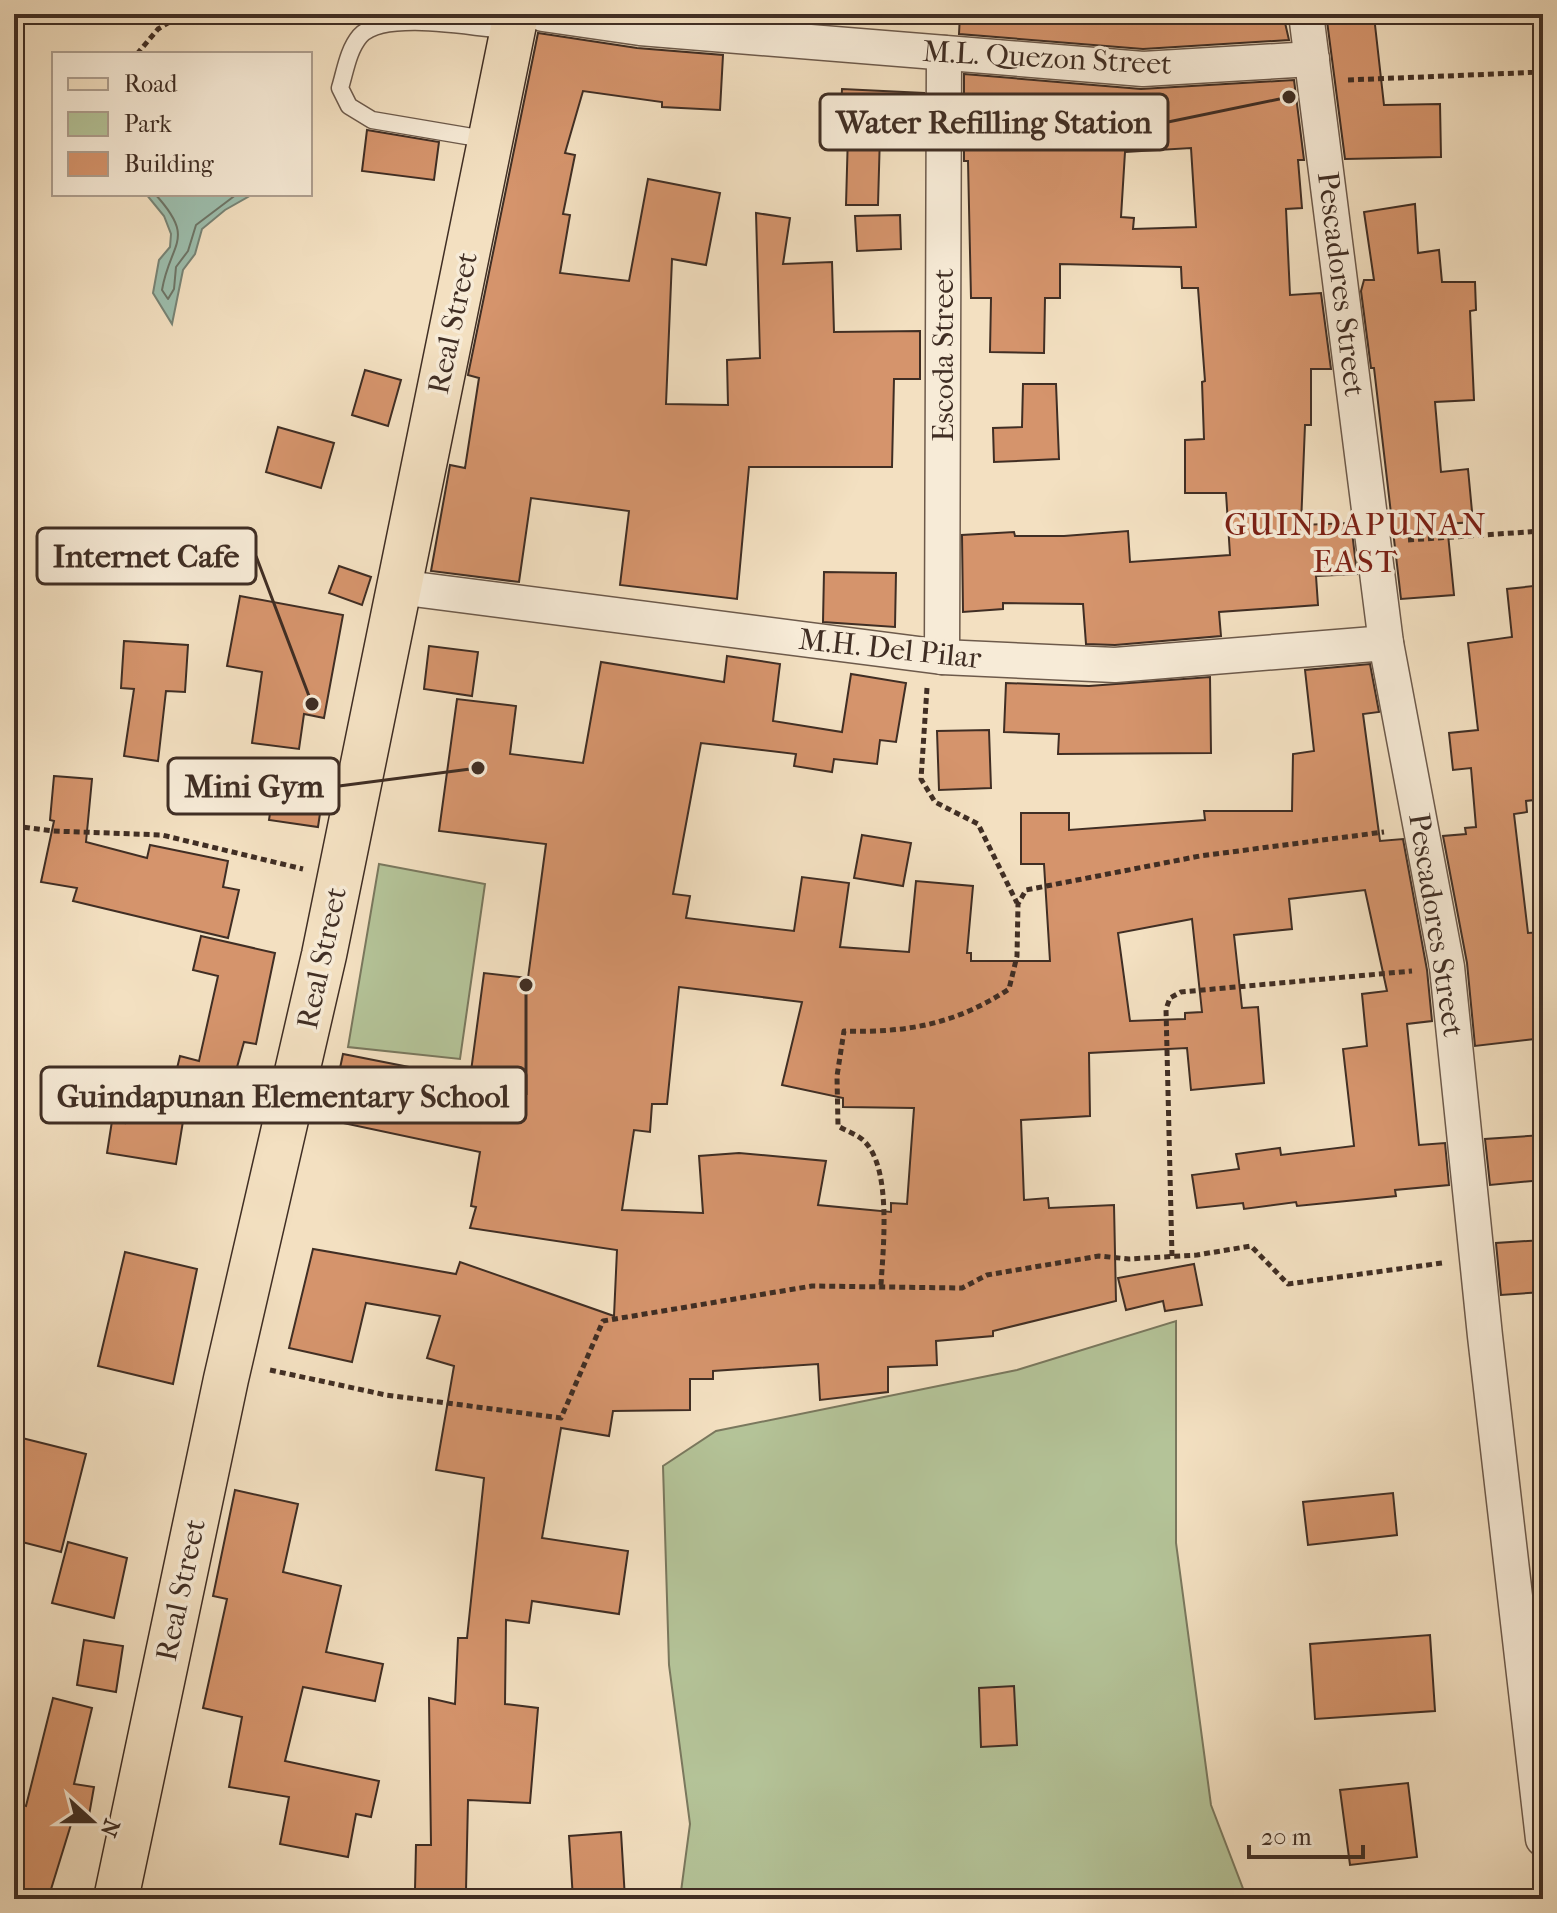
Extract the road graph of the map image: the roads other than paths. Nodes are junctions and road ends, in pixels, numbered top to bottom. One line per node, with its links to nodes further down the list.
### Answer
1 (1306, 14): 4 (street, Pescadores Street)
2 (524, 20): 3 (street, M.L. Quezon Street); 5 (main road, Real Street); 5 (lane)
3 (944, 53): 4 (street, M.L. Quezon Street); 8 (street, Escoda Street)
4 (1314, 70): 7 (street, Pescadores Street)
5 (492, 140): 6 (main road, Real Street)
6 (398, 587): 8 (street, M.H. Del Pilar); 10 (main road, Real Street)
7 (1386, 643): 8 (street, M.H. Del Pilar); 9 (street, Pescadores Street)
8 (936, 656)
9 (1543, 1839)
10 (116, 1899)

